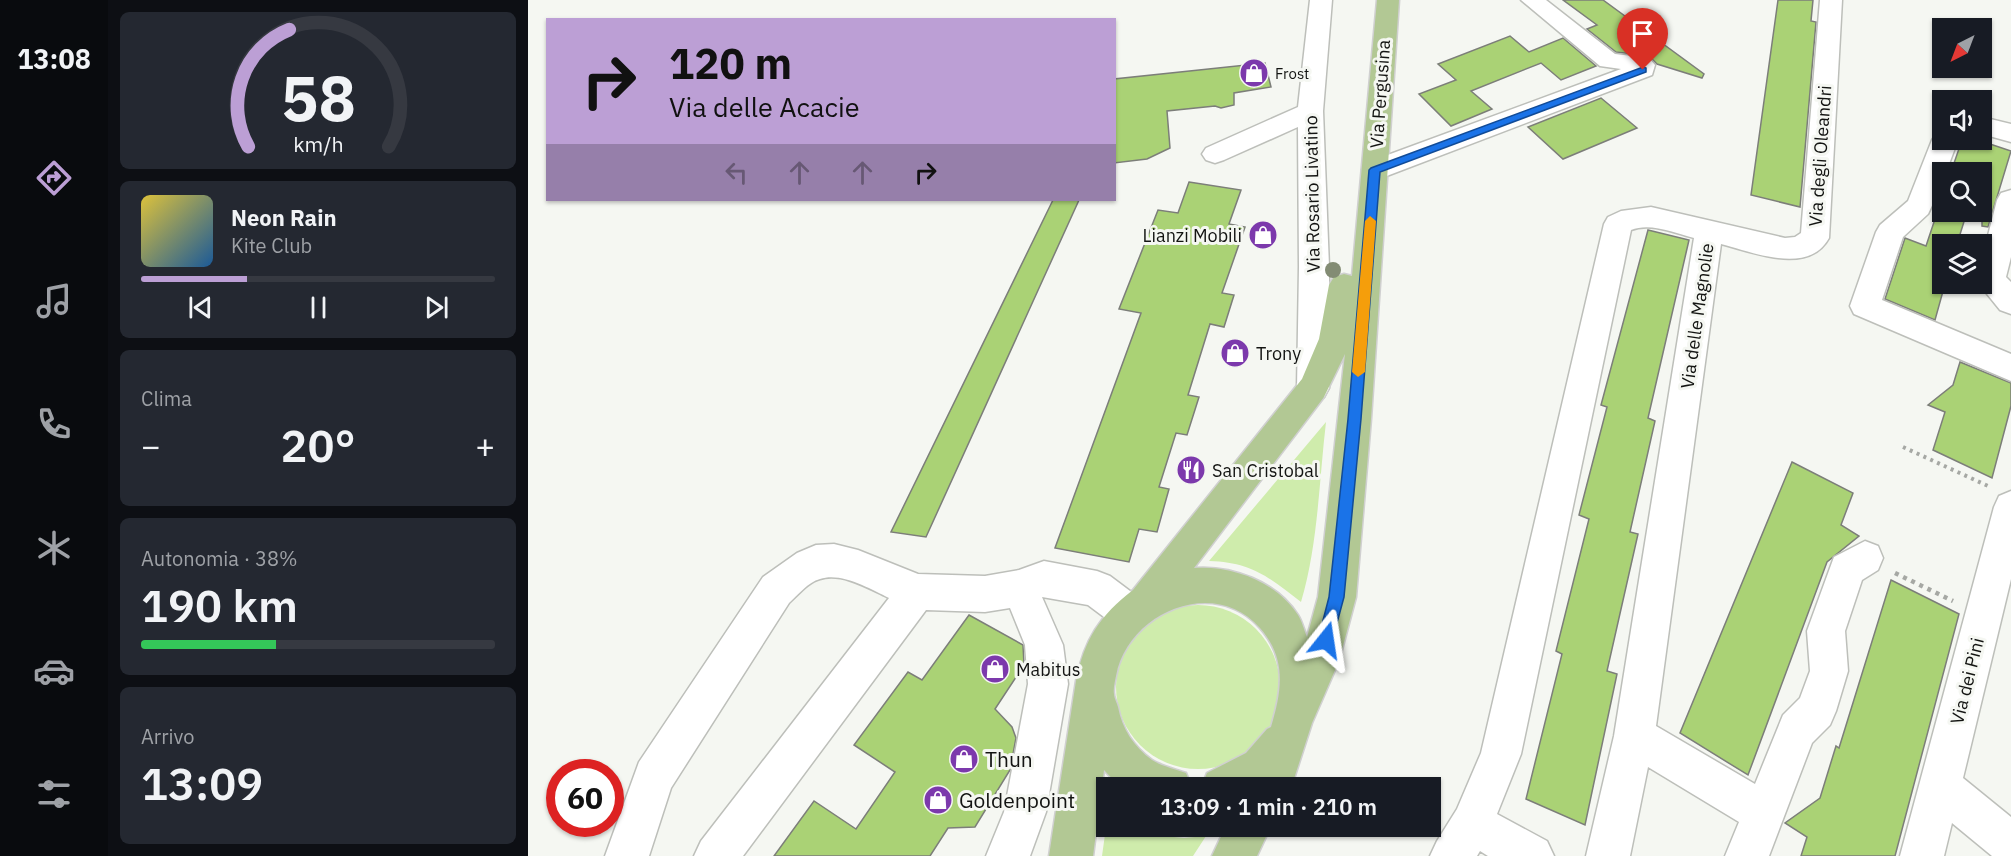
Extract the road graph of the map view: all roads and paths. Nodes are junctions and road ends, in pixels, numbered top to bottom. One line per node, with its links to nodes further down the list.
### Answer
1 (1321, 0): 6 (street, Via Rosario Livatino)
2 (1371, 0): 16 (main road, Via Pergusina)
3 (1388, 0): 11 (main road, Via Pergusina)
4 (1532, 0): 11 (street)
5 (1831, 0): 13 (street, Via degli Oleandri)
6 (1310, 111): 10 (street); 16 (street, Via Rosario Livatino)
7 (1992, 128): 8 (street)
8 (2011, 133)
9 (1941, 150): 15 (street)
10 (1215, 154)
11 (1375, 170): 25 (main road, Via Pergusina)
12 (2011, 200): 14 (street)
13 (1709, 231): 26 (street, Via delle Magnolie); 33 (street, Via delle Magnolie)
14 (2011, 302)
15 (2011, 368)
16 (1313, 388): 22 (main road, Via Pergusina)
17 (1903, 447): 18 (path)
18 (2000, 496): 23 (street, Via dei Pini)
19 (1865, 558): 23 (path); 31 (street)
20 (1020, 588): 21 (street); 22 (street); 37 (street)
21 (916, 592): 35 (street); 36 (street)
22 (1138, 606): 24 (main road, Via Pergusina); 25 (main road)
23 (1983, 616): 30 (street, Via dei Pini)
24 (1095, 685): 27 (main road); 38 (main road, Via Pergusina)
25 (1290, 727): 28 (main road); 29 (main road)
26 (1634, 736): 31 (street); 41 (street, Via delle Magnolie)
27 (1143, 777)
28 (1243, 777)
29 (1274, 777)
30 (1940, 787): 34 (street); 43 (street, Via dei Pini)
31 (1762, 812): 42 (street)
32 (1244, 837): 39 (main road)
33 (1462, 840): 40 (street, Via delle Magnolie)
34 (2011, 844)
35 (627, 856)
36 (716, 856)
37 (1008, 856)
38 (1071, 856)
39 (1234, 856)
40 (1532, 856)
41 (1608, 856)
42 (1747, 856)
43 (1922, 856)

